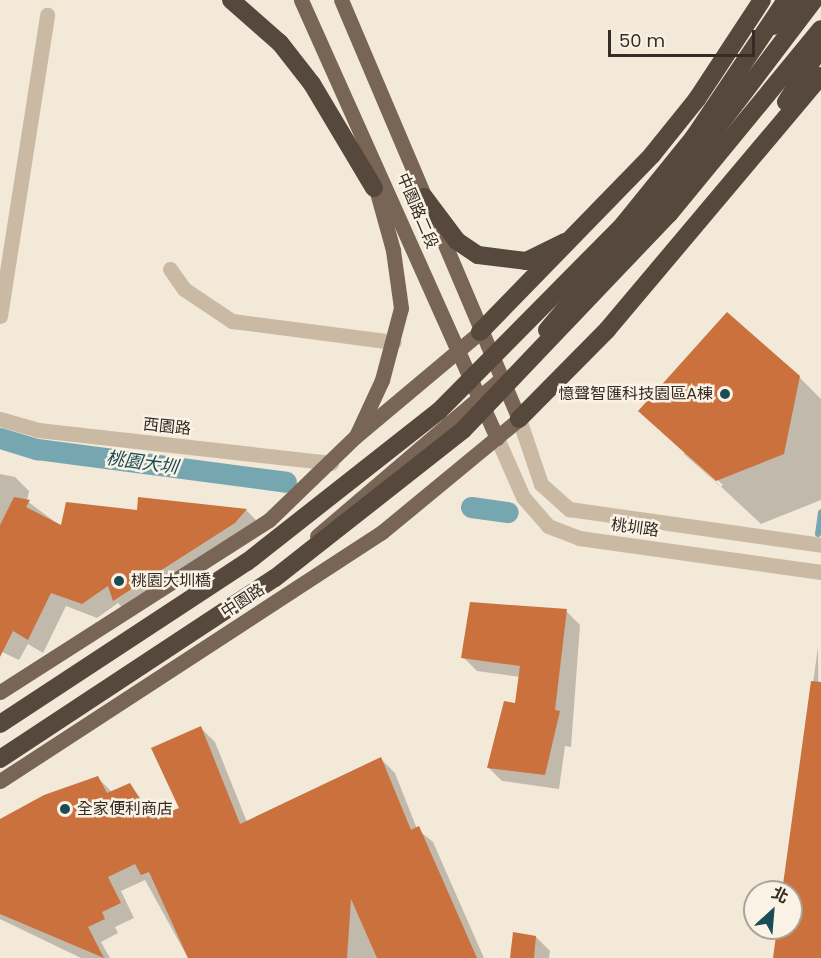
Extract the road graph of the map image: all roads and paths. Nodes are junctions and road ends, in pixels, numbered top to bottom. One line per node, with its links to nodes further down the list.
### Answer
1 (231, 0): 15 (highway)
2 (300, 0): 13 (main road, 中園路二段)
3 (341, 0): 16 (main road, 中園路二段)
4 (762, 0): 12 (highway)
5 (786, 0): 34 (highway, bridge)
6 (800, 0): 12 (highway)
7 (814, 0): 23 (highway)
8 (47, 15): 19 (street)
9 (821, 29): 35 (highway, bridge)
10 (821, 48): 14 (highway)
11 (821, 76): 14 (highway)
12 (698, 99): 17 (highway)
13 (364, 131): 15 (main road); 22 (main road, 中園路二段)
14 (756, 149): 26 (highway)
15 (374, 188): 21 (main road)
16 (424, 197): 17 (highway); 20 (main road, 中園路二段)
17 (604, 211): 20 (highway)
18 (170, 269): 21 (street)
19 (0, 316)
20 (480, 332): 22 (main road); 23 (main road, 中園路二段)
21 (394, 342): 27 (main road)
22 (458, 353): 24 (main road, 中園路二段); 27 (main road)
23 (502, 378): 24 (main road); 26 (main road, 中園路二段)
24 (477, 397): 28 (main road, 中園路二段); 32 (main road)
25 (0, 419): 29 (street, 西園路)
26 (519, 419): 28 (main road, 中園路); 30 (street, 桃圳路)
27 (355, 437): 29 (main road)
28 (497, 438): 31 (street, 桃圳路); 32 (main road, 中園路)
29 (331, 463): 33 (main road)
30 (821, 545)
31 (821, 572)
32 (194, 655): 36 (main road, 中園路)
33 (0, 692)
34 (0, 724)
35 (0, 759)
36 (0, 781)

